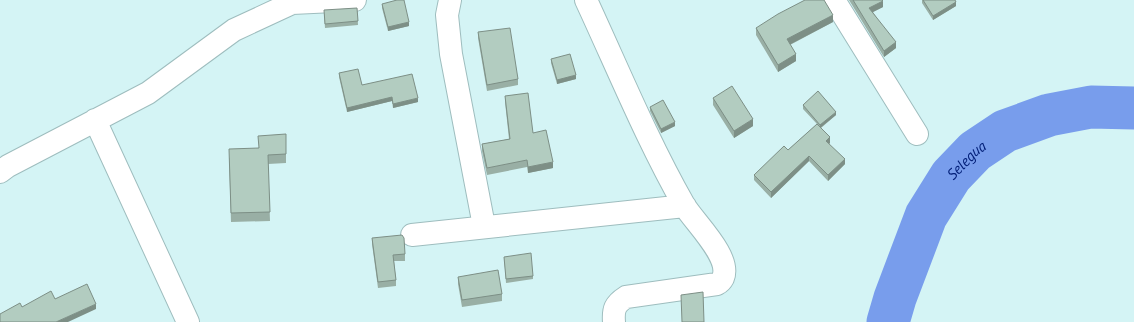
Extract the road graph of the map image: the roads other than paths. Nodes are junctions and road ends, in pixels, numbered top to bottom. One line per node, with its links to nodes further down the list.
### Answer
1 (354, 0): 5 (street)
2 (450, 0): 9 (street)
3 (586, 0): 8 (street)
4 (834, 0): 6 (street)
5 (96, 120): 7 (street); 11 (street)
6 (917, 134)
7 (0, 172)
8 (685, 206): 9 (street); 12 (street)
9 (484, 226): 10 (street)
10 (412, 235)
11 (188, 322)
12 (614, 322)

